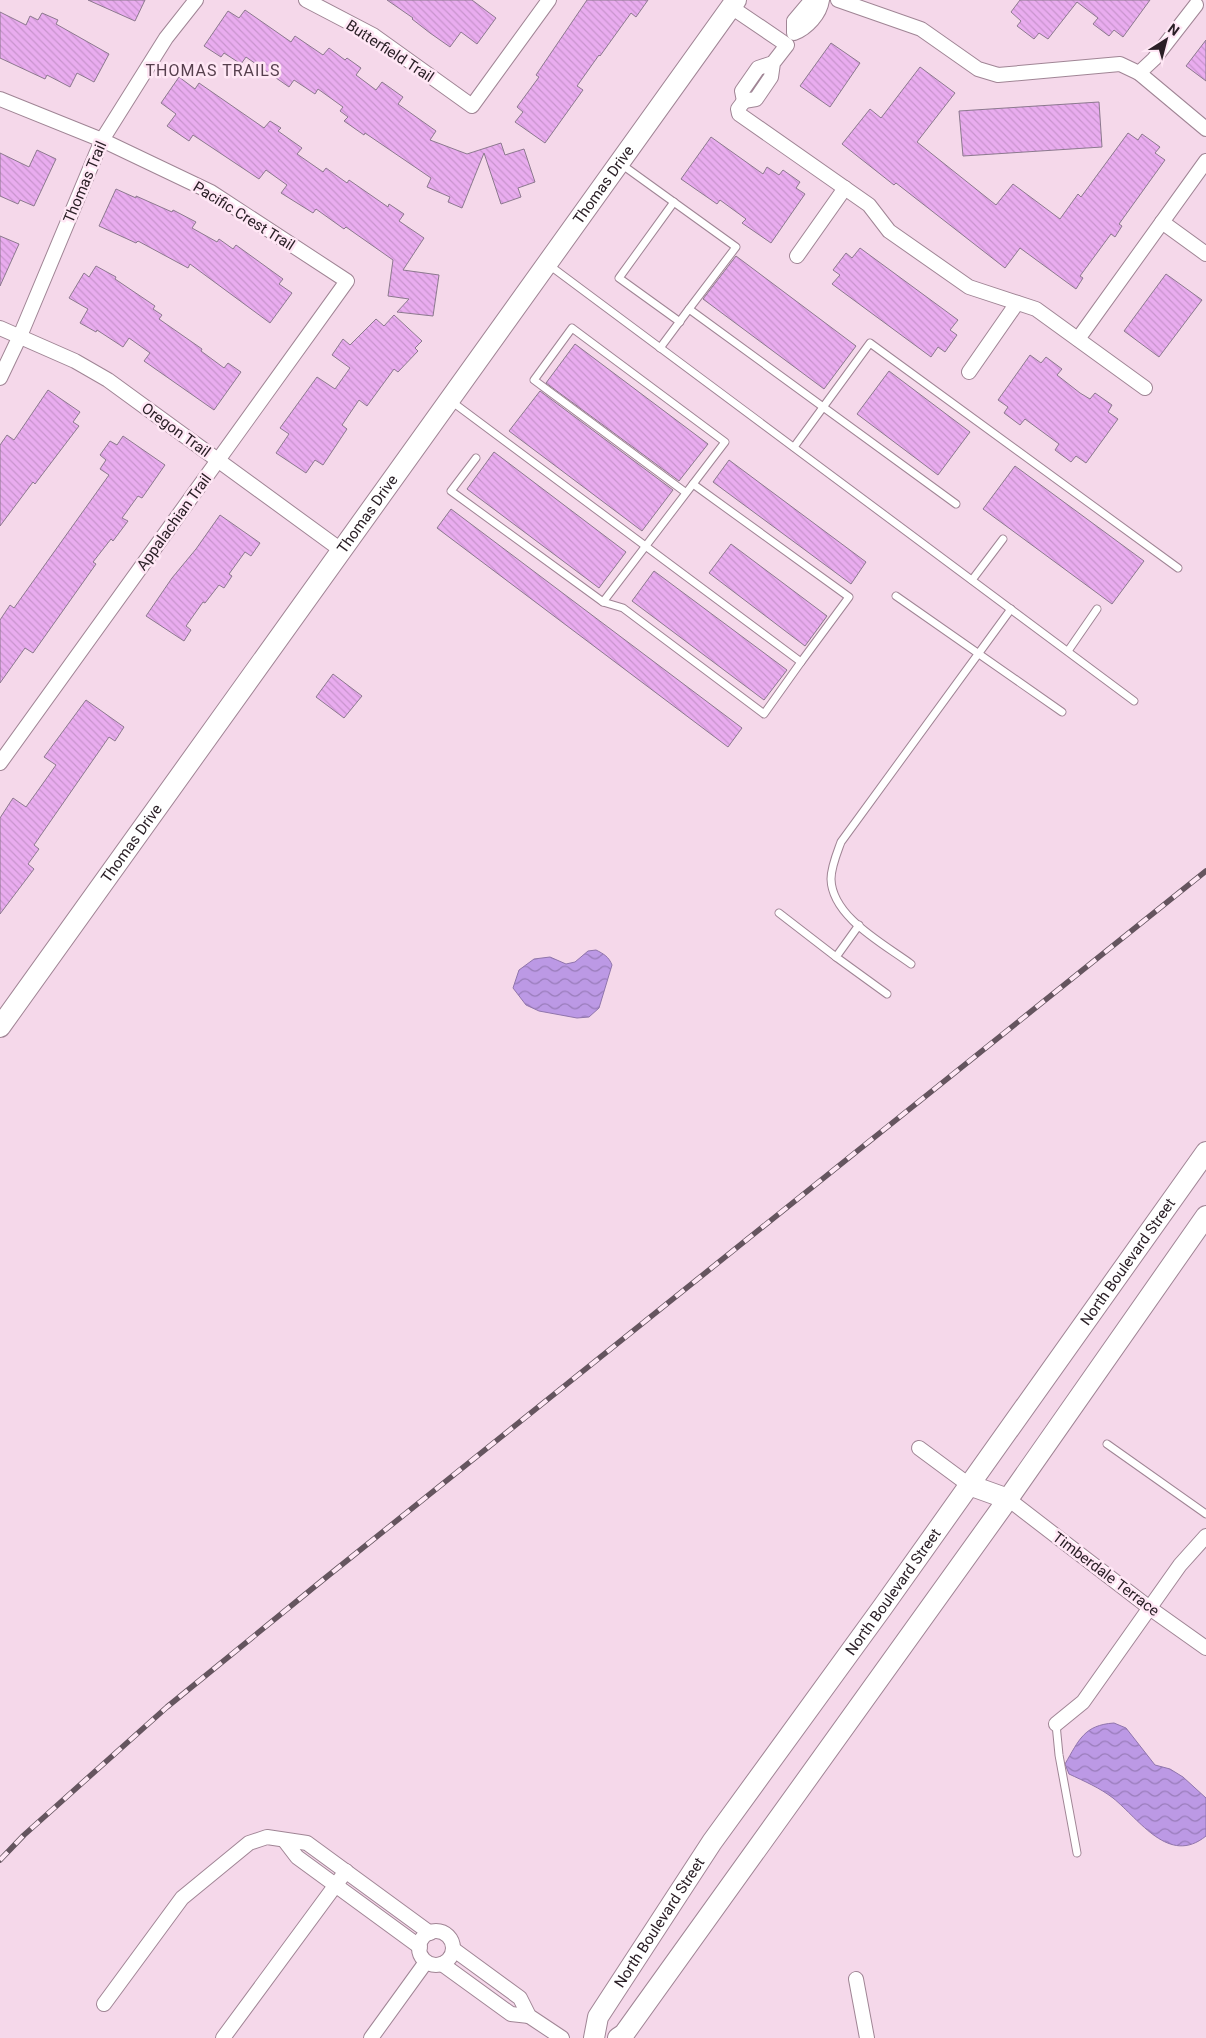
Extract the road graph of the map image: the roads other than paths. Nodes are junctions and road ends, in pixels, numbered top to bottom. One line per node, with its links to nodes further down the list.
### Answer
1 (196, 0): 13 (street, Thomas Trail)
2 (306, 0): 3 (street, Butterfield Trail)
3 (549, 0)
4 (814, 0): 9 (street)
5 (822, 0): 9 (street)
6 (838, 0): 10 (street)
7 (733, 3): 9 (street); 15 (main road, Thomas Drive)
8 (1196, 5): 10 (street)
9 (790, 39): 16 (street)
10 (1139, 73): 12 (street)
11 (0, 99): 13 (street, Pacific Crest Trail)
12 (1206, 129)
13 (102, 140): 22 (street, Pacific Crest Trail); 27 (street, Thomas Trail)
14 (1206, 161): 18 (street)
15 (619, 162): 17 (lane); 21 (main road, Thomas Drive)
16 (845, 188): 20 (street); 23 (street)
17 (674, 202): 24 (lane); 25 (lane)
18 (1162, 222): 19 (street); 28 (street)
19 (1206, 254)
20 (797, 256)
21 (547, 263): 29 (lane); 33 (main road, Thomas Drive)
22 (347, 281): 37 (street, Appalachian Trail)
23 (1017, 303): 28 (street); 30 (street)
24 (689, 309): 25 (lane); 34 (lane)
25 (680, 322): 29 (lane)
26 (0, 328): 27 (street, Oregon Trail)
27 (20, 336): 31 (street, Thomas Trail); 37 (street, Oregon Trail)
28 (1078, 340): 32 (street)
29 (660, 348): 35 (lane)
30 (969, 372)
31 (0, 378)
32 (1145, 388)
33 (449, 400): 42 (lane); 43 (main road, Thomas Drive)
34 (823, 407): 35 (lane); 40 (lane); 44 (lane)
35 (794, 447): 45 (lane)
36 (476, 458): 47 (lane)
37 (218, 460): 43 (street, Oregon Trail); 55 (street, Appalachian Trail)
38 (693, 484): 39 (lane); 39 (lane); 52 (lane)
39 (685, 492): 42 (lane)
40 (956, 504)
41 (1003, 539): 45 (lane)
42 (646, 546): 47 (lane); 52 (lane)
43 (341, 550): 61 (main road, Thomas Drive)
44 (1178, 568)
45 (972, 580): 48 (lane)
46 (896, 596): 51 (lane)
47 (603, 602): 52 (lane)
48 (1011, 609): 50 (lane); 51 (lane)
49 (1097, 609): 50 (lane)
50 (1068, 651): 53 (lane)
51 (978, 654): 54 (lane); 57 (lane)
52 (801, 662)
53 (1134, 702)
54 (1062, 712)
55 (0, 763)
56 (779, 913): 58 (lane)
57 (859, 925): 58 (lane); 59 (lane)
58 (836, 957): 60 (lane)
59 (911, 964)
60 (887, 994)
61 (0, 1027)
62 (1206, 1152): 66 (main road, North Boulevard Street)
63 (1206, 1216): 67 (main road)
64 (1107, 1444): 68 (lane)
65 (919, 1448): 66 (street)
66 (969, 1485): 67 (main road); 88 (main road, North Boulevard Street)
67 (1008, 1499): 70 (street, Timberdale Terrace); 89 (main road)
68 (1206, 1514)
69 (1206, 1536): 70 (street)
70 (1151, 1609): 71 (street, Timberdale Terrace); 72 (street)
71 (1206, 1648)
72 (1056, 1724): 74 (lane)
73 (284, 1840): 75 (street); 76 (street); 83 (street)
74 (1077, 1853)
75 (346, 1871): 76 (street); 77 (street)
76 (335, 1885): 78 (street); 85 (street)
77 (430, 1933): 78 (street); 79 (street)
78 (420, 1947): 80 (street)
79 (453, 1949): 81 (street); 84 (street)
80 (426, 1962): 81 (street); 86 (street)
81 (442, 1964): 84 (street)
82 (856, 1979): 90 (street)
83 (104, 2004)
84 (529, 2016): 87 (street)
85 (223, 2038)
86 (371, 2038)
87 (562, 2038)
88 (594, 2038)
89 (618, 2038)
90 (867, 2038)

